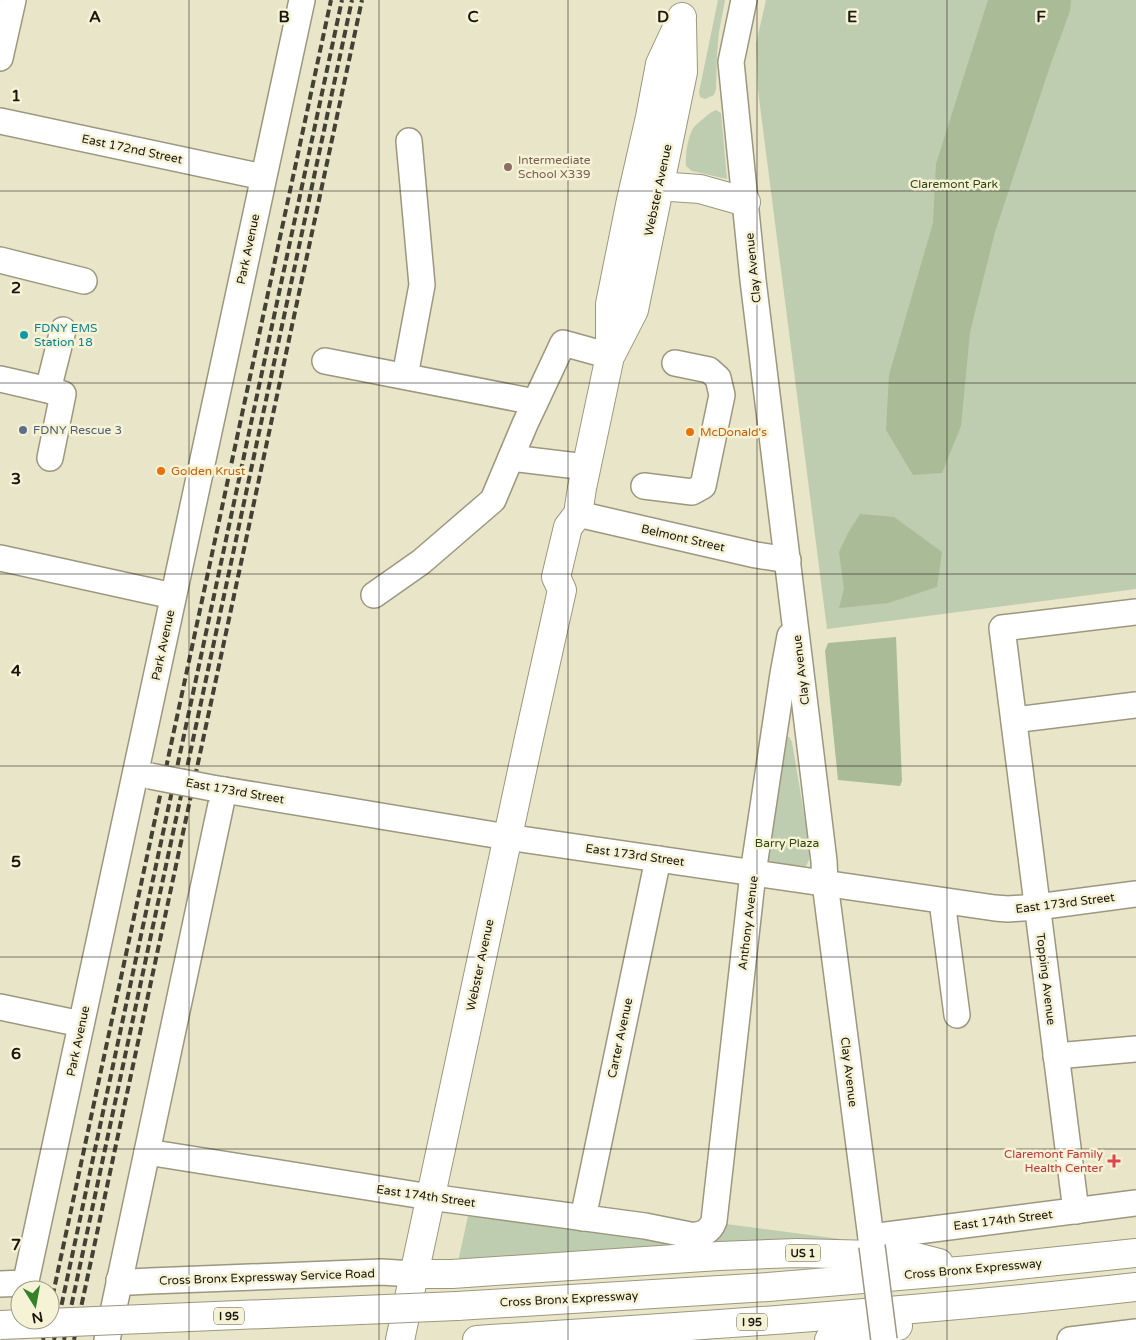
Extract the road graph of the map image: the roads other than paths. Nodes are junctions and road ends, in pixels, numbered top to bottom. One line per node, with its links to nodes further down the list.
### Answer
1 (12, 0): 5 (street)
2 (302, 0): 8 (street, Park Avenue)
3 (744, 0): 10 (street, Clay Avenue)
4 (683, 9): 9 (main road, Webster Avenue)
5 (0, 58)
6 (0, 121): 8 (street, East 172nd Street)
7 (409, 141): 17 (street)
8 (263, 177): 29 (street, Park Avenue)
9 (647, 185): 10 (main road); 14 (main road, Webster Avenue)
10 (746, 202): 27 (street, Clay Avenue)
11 (0, 260): 12 (street)
12 (84, 281)
13 (63, 330): 19 (street)
14 (610, 356): 20 (street); 23 (main road, Webster Avenue)
15 (325, 361): 17 (street)
16 (674, 363): 24 (street)
17 (405, 376): 20 (street)
18 (0, 379): 19 (street)
19 (48, 390): 21 (street)
20 (535, 402): 22 (street)
21 (50, 458)
22 (511, 458): 23 (street); 28 (street)
23 (586, 467): 25 (main road, Webster Avenue)
24 (644, 486)
25 (578, 514): 27 (street, Belmont Street); 36 (main road, Webster Avenue)
26 (0, 558): 29 (street)
27 (788, 560): 30 (street, Clay Avenue)
28 (374, 595)
29 (173, 596): 34 (street, Park Avenue)
30 (794, 612): 38 (street, Anthony Avenue); 39 (street, Clay Avenue)
31 (1136, 612): 33 (street, Topping Avenue)
32 (1136, 705): 33 (street)
33 (1014, 720): 42 (street, Topping Avenue)
34 (142, 774): 35 (street, East 173rd Street, bridge); 45 (street, Park Avenue)
35 (218, 789): 36 (street, East 173rd Street); 48 (street)
36 (507, 837): 37 (street, East 173rd Street); 49 (main road, Webster Avenue)
37 (658, 859): 38 (street, East 173rd Street); 52 (street, Carter Avenue)
38 (753, 873): 39 (street, East 173rd Street); 53 (street, Anthony Avenue)
39 (825, 883): 41 (street, East 173rd Street); 54 (street, Clay Avenue)
40 (1136, 894): 42 (street, East 173rd Street)
41 (942, 901): 42 (street, East 173rd Street); 44 (street)
42 (1037, 907): 47 (street, Topping Avenue)
43 (0, 1007): 45 (street)
44 (957, 1014)
45 (81, 1024): 58 (street, Park Avenue)
46 (1136, 1049): 47 (street)
47 (1056, 1056): 51 (street, Topping Avenue)
48 (147, 1152): 49 (street, East 174th Street); 59 (street)
49 (430, 1197): 52 (street, East 174th Street); 57 (main road, Webster Avenue)
50 (1136, 1204): 51 (street, East 174th Street)
51 (1076, 1211): 54 (street, East 174th Street)
52 (583, 1218): 53 (street, East 174th Street)
53 (706, 1232)
54 (871, 1241): 69 (street, Clay Avenue, bridge)
55 (1136, 1253): 56 (main road, Cross Bronx Expressway / I 95)
56 (970, 1270): 57 (main road, US 1); 62 (main road, Cross Bronx Expressway / I 95, bridge)
57 (414, 1274): 59 (street, Cross Bronx Expressway Service Road); 66 (main road, Webster Avenue)
58 (26, 1280)
59 (119, 1280): 65 (street)
60 (1136, 1287): 61 (main road, I 95)
61 (1026, 1299): 67 (main road, I 95); 68 (main road)
62 (0, 1325)
63 (1136, 1332): 64 (street)
64 (1084, 1339)
65 (106, 1340)
66 (400, 1340)
67 (477, 1340)
68 (829, 1340)
69 (884, 1340)

